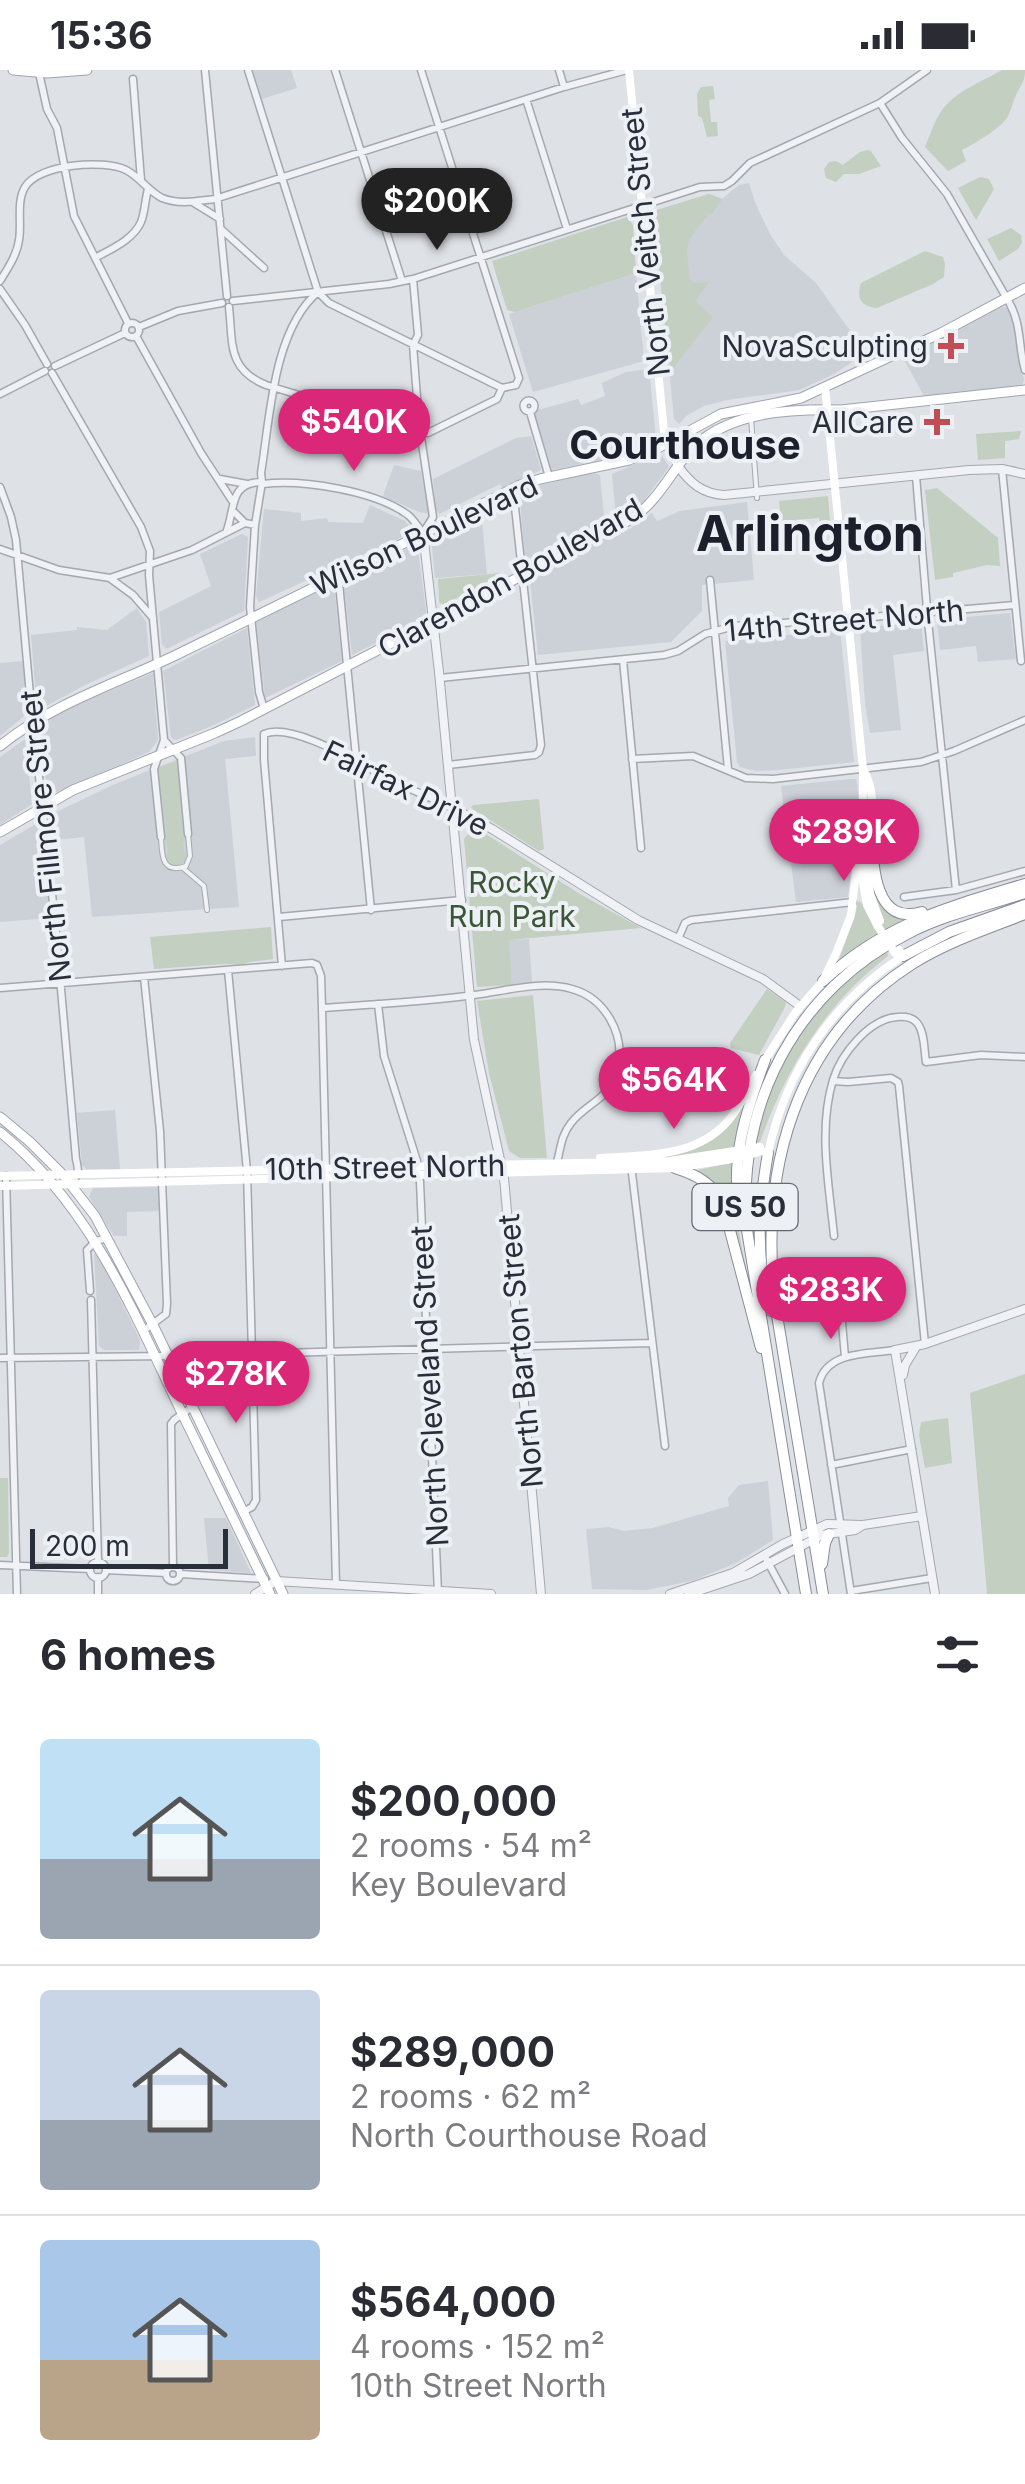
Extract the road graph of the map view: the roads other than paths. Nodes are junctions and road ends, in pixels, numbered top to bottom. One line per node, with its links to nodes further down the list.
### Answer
1 (13, 70): 10 (main road)
2 (87, 70): 10 (main road)
3 (205, 70): 21 (street)
4 (248, 70): 18 (street)
5 (335, 70): 16 (street)
6 (421, 70): 15 (street)
7 (558, 70): 12 (street)
8 (628, 70): 12 (street); 23 (main road, North Veitch Street)
9 (927, 70): 14 (street)
10 (39, 72): 17 (street)
11 (133, 79): 19 (street)
12 (564, 87): 13 (street)
13 (526, 99): 15 (street); 25 (street)
14 (880, 103): 23 (street); 36 (street)
15 (439, 127): 16 (street); 27 (street)
16 (361, 152): 18 (street); 32 (street)
17 (66, 168): 19 (street); 28 (street); 31 (street)
18 (282, 177): 21 (street); 35 (street)
19 (142, 181): 20 (street)
20 (148, 188): 22 (street); 28 (street)
21 (217, 198): 22 (street); 24 (street)
22 (193, 202): 24 (street)
23 (642, 204): 25 (street); 53 (main road, North Veitch Street)
24 (220, 219): 26 (street)
25 (566, 228): 27 (street)
26 (221, 229): 29 (street); 37 (street)
27 (480, 256): 30 (street); 46 (street)
28 (95, 258): 38 (street)
29 (264, 268)
30 (413, 279): 32 (street); 41 (street, North Barton Street)
31 (0, 281)
32 (402, 282): 35 (street)
33 (1025, 288): 36 (main road, Wilson Boulevard)
34 (0, 289): 42 (street)
35 (318, 292): 37 (street); 41 (street); 45 (street)
36 (1006, 298): 43 (street); 44 (main road, Wilson Boulevard)
37 (228, 302): 39 (street); 45 (street)
38 (128, 323): 39 (street); 40 (street)
39 (137, 331): 40 (street); 59 (street)
40 (125, 333): 42 (street)
41 (413, 345): 46 (street); 52 (street, North Barton Street)
42 (50, 368): 48 (street); 72 (street)
43 (1025, 370)
44 (825, 387): 49 (main road); 51 (main road, Wilson Boulevard)
45 (274, 388): 52 (street); 60 (street)
46 (502, 388): 52 (street)
47 (1025, 390): 49 (main road, Clarendon Boulevard)
48 (0, 394)
49 (828, 410): 51 (main road, Clarendon Boulevard); 61 (main road)
50 (530, 412): 58 (street)
51 (751, 413): 53 (main road, Wilson Boulevard); 54 (main road, Clarendon Boulevard); 64 (street)
52 (422, 432): 69 (street, North Barton Street)
53 (667, 442): 54 (main road, North Veitch Street); 58 (main road, Wilson Boulevard)
54 (678, 466): 64 (street, North Veitch Street); 73 (main road, Clarendon Boulevard)
55 (1002, 470): 56 (street); 57 (street); 77 (street)
56 (1025, 474)
57 (916, 476): 61 (street); 78 (street)
58 (549, 477): 63 (main road, Wilson Boulevard)
59 (219, 479): 60 (street); 65 (street)
60 (257, 481): 65 (street); 67 (street); 69 (street)
61 (834, 485): 64 (street); 81 (main road)
62 (0, 487): 71 (street, North Fillmore Street)
63 (513, 489): 69 (main road, Wilson Boulevard); 73 (street)
64 (757, 495)
65 (233, 502): 66 (street)
66 (234, 512): 67 (street); 68 (street)
67 (250, 524): 68 (street); 79 (street)
68 (227, 532): 72 (street)
69 (423, 533): 74 (main road, Wilson Boulevard); 82 (street, North Barton Street)
70 (0, 548): 71 (street)
71 (18, 556): 75 (street); 92 (street, North Fillmore Street)
72 (151, 564): 75 (street); 80 (street)
73 (523, 575): 82 (main road, Clarendon Boulevard); 88 (street)
74 (335, 576): 79 (main road, Wilson Boulevard); 87 (street)
75 (110, 578): 80 (street)
76 (710, 580): 83 (street)
77 (1015, 604): 78 (street, 14th Street North); 85 (street)
78 (928, 613): 81 (street, 14th Street North); 96 (street)
79 (251, 617): 86 (main road, Wilson Boulevard); 90 (street)
80 (153, 618): 86 (street)
81 (848, 619): 83 (street, 14th Street North); 102 (main road)
82 (434, 622): 87 (main road, Clarendon Boulevard); 89 (street, North Barton Street)
83 (714, 630): 84 (street, 14th Street North); 101 (street)
84 (623, 660): 88 (street, 14th Street North); 98 (street)
85 (1022, 661)
86 (157, 664): 92 (main road, Wilson Boulevard); 93 (street)
87 (347, 666): 90 (main road, Clarendon Boulevard); 99 (street)
88 (531, 668): 89 (street, 14th Street North); 100 (street)
89 (440, 678): 100 (street, North Barton Street)
90 (264, 709): 95 (main road, Clarendon Boulevard)
91 (1025, 720): 96 (street)
92 (33, 722): 94 (main road, Wilson Boulevard); 103 (street, North Fillmore Street)
93 (164, 740): 95 (street); 97 (street)
94 (0, 746)
95 (174, 750): 97 (main road, Clarendon Boulevard); 107 (street)
96 (942, 755): 102 (street); 113 (street)
97 (158, 756): 103 (main road, Clarendon Boulevard); 108 (street)
98 (632, 758): 101 (street); 109 (street)
99 (356, 760): 104 (street, Fairfax Drive); 121 (street); 123 (street, Fairfax Drive)
100 (448, 765): 104 (street, North Barton Street)
101 (728, 770): 102 (street)
102 (864, 770): 105 (main road)
103 (42, 807): 106 (main road, Clarendon Boulevard); 130 (street, North Fillmore Street)
104 (452, 808): 116 (street, North Barton Street); 124 (street, Fairfax Drive)
105 (868, 821): 117 (main road); 118 (highway); 125 (main road, bridge)
106 (0, 832)
107 (188, 834): 110 (street)
108 (161, 837): 110 (street)
109 (641, 848)
110 (183, 868): 120 (street)
111 (1025, 871): 113 (street)
112 (1025, 884): 118 (highway)
113 (956, 890): 115 (street)
114 (1025, 893): 154 (highway, US 50)
115 (904, 897)
116 (462, 900): 121 (street); 132 (street, North Barton Street)
117 (854, 902): 124 (street); 129 (main road)
118 (962, 903): 129 (highway)
119 (1025, 905): 125 (highway)
120 (206, 910)
121 (372, 910): 123 (street)
122 (1025, 914): 162 (highway, US 50)
123 (279, 917): 126 (street)
124 (678, 939): 134 (street, Fairfax Drive)
125 (899, 954): 141 (main road)
126 (282, 966): 127 (street); 135 (street)
127 (228, 970): 128 (street); 149 (street)
128 (144, 977): 130 (street); 150 (street)
129 (823, 980): 134 (main road)
130 (60, 984): 131 (street); 151 (street, North Fillmore Street)
131 (0, 988)
132 (470, 996): 133 (street); 143 (street); 145 (street, North Barton Street)
133 (378, 1004): 135 (street); 147 (street, North Cleveland Street)
134 (800, 1006): 137 (main road)
135 (322, 1008): 148 (street)
136 (1025, 1058): 138 (street)
137 (766, 1060): 143 (main road); 154 (highway)
138 (833, 1081): 155 (street); 163 (street)
139 (0, 1117): 151 (main road)
140 (0, 1132): 152 (main road)
141 (764, 1150): 142 (main road, 10th Street North, bridge); 162 (highway)
142 (727, 1156): 144 (main road, 10th Street North); 146 (main road, 10th Street North)
143 (558, 1166): 144 (main road, 10th Street North); 145 (main road, 10th Street North)
144 (631, 1166): 146 (main road, 10th Street North); 161 (street)
145 (503, 1168): 147 (main road, 10th Street North); 164 (street, North Barton Street)
146 (675, 1168): 175 (highway)
147 (418, 1170): 148 (main road, 10th Street North); 165 (street, North Cleveland Street)
148 (325, 1173): 149 (main road, 10th Street North); 167 (street)
149 (248, 1175): 150 (main road, 10th Street North); 168 (street)
150 (162, 1177): 151 (main road, 10th Street North); 159 (street)
151 (71, 1178): 152 (main road, 10th Street North); 156 (main road)
152 (52, 1180): 153 (main road, 10th Street North); 156 (main road)
153 (3, 1181): 173 (street)
154 (746, 1230): 175 (highway, US 50)
155 (834, 1236)
156 (102, 1239): 159 (main road); 160 (main road); 169 (street)
157 (836, 1266): 174 (street)
158 (1025, 1309): 163 (street)
159 (153, 1325): 160 (street); 171 (main road)
160 (142, 1331): 170 (main road)
161 (651, 1343): 164 (street); 178 (street)
162 (783, 1345): 184 (highway, US 50)
163 (921, 1345): 166 (street); 176 (street)
164 (520, 1346): 165 (street); 210 (street, North Barton Street)
165 (428, 1348): 167 (street); 201 (street, North Cleveland Street)
166 (895, 1350): 174 (street); 176 (street)
167 (330, 1351): 168 (street); 199 (street)
168 (252, 1354): 171 (street); 181 (street)
169 (93, 1356): 170 (street); 173 (street); 187 (street)
170 (154, 1356): 171 (street); 177 (main road)
171 (167, 1356): 177 (main road)
172 (0, 1358): 173 (street)
173 (11, 1358): 189 (street)
174 (845, 1358): 180 (street)
175 (769, 1367): 185 (highway, US 50)
176 (902, 1379): 179 (street)
177 (187, 1410): 181 (main road); 190 (street); 200 (main road)
178 (664, 1446)
179 (912, 1449): 180 (street); 182 (street)
180 (830, 1465): 183 (street)
181 (243, 1512): 200 (main road)
182 (922, 1516): 183 (street); 196 (street)
183 (837, 1530): 184 (street); 184 (street); 197 (highway); 203 (street)
184 (813, 1535): 185 (street); 197 (highway, US 50)
185 (797, 1543): 186 (street); 213 (highway, US 50)
186 (767, 1559): 202 (street); 211 (street); 212 (street)
187 (98, 1562): 191 (street); 192 (street)
188 (0, 1565): 189 (street)
189 (16, 1566): 191 (street); 204 (street)
190 (172, 1566): 193 (street); 194 (street)
191 (90, 1569): 195 (street)
192 (106, 1570): 193 (street); 195 (street)
193 (166, 1573): 198 (street)
194 (180, 1574): 198 (street); 200 (street)
195 (98, 1577): 205 (street)
196 (932, 1578): 203 (street); 215 (street)
197 (820, 1580): 214 (highway, US 50)
198 (173, 1581): 206 (street)
199 (336, 1584): 200 (street); 201 (street)
200 (269, 1585): 207 (street); 208 (main road)
201 (438, 1592): 209 (street)
202 (676, 1593)
203 (851, 1593)
204 (17, 1594)
205 (98, 1594)
206 (174, 1594)
207 (255, 1594)
208 (283, 1594)
209 (491, 1594)
210 (542, 1594)
211 (689, 1594)
212 (785, 1594)
213 (806, 1594)
214 (822, 1594)
215 (935, 1594)

